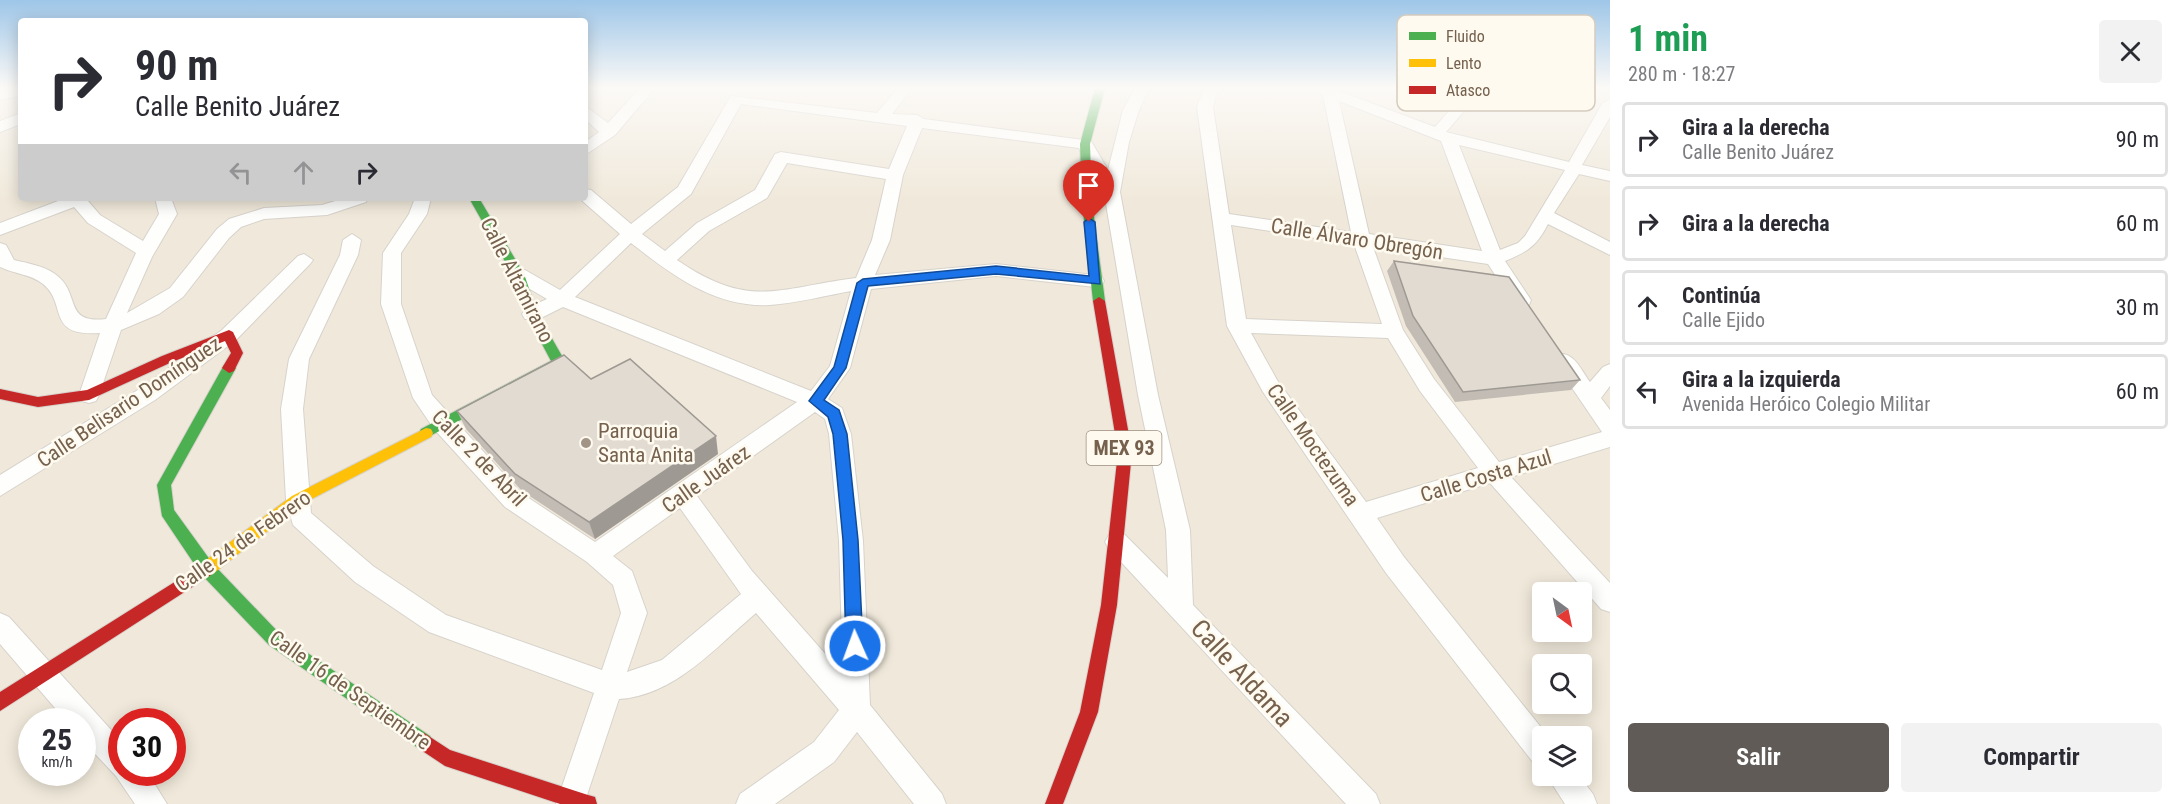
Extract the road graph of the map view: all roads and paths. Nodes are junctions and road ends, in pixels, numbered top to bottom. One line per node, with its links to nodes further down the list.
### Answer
1 (602, 126): 13 (street)
2 (615, 126): 13 (street)
3 (721, 126): 32 (street)
4 (915, 126): 19 (street, Calle Juárez)
5 (956, 126): 15 (street)
6 (1090, 126): 15 (street, MEX 93)
7 (1126, 126): 21 (street)
8 (1208, 126): 30 (street, Calle Moctezuma)
9 (1337, 126): 33 (street)
10 (1425, 126): 14 (street)
11 (1450, 126): 14 (street)
12 (1598, 126): 17 (street)
13 (609, 132): 16 (street)
14 (1445, 133): 17 (street); 39 (street)
15 (1085, 144): 21 (street); 42 (street, MEX 93)
16 (588, 148)
17 (1576, 165): 18 (street); 20 (street); 29 (street)
18 (1610, 169)
19 (895, 175): 38 (street); 43 (street, Calle Juárez)
20 (1610, 176)
21 (1112, 192): 70 (street)
22 (588, 197): 32 (street)
23 (73, 201): 31 (street)
24 (80, 201): 37 (street)
25 (164, 201): 37 (street)
26 (350, 201): 47 (street)
27 (422, 201): 58 (street, Calle 2 de Abril)
28 (481, 201): 41 (street, Calle Altamirano)
29 (1544, 215): 36 (street); 39 (street)
30 (1220, 218): 33 (street, Calle Álvaro Obregón); 48 (street, Calle Moctezuma)
31 (0, 229)
32 (630, 234): 38 (street); 44 (street)
33 (1361, 239): 39 (street, Calle Álvaro Obregón); 49 (street)
34 (352, 240): 63 (street)
35 (0, 249): 47 (street)
36 (1610, 249)
37 (145, 250): 47 (street)
38 (667, 259): 43 (street)
39 (1494, 259): 46 (street)
40 (304, 260): 50 (street, Calle Belisario Domínguez)
41 (518, 274): 44 (street); 45 (street, Calle Altamirano)
42 (1095, 281): 43 (street); 65 (street, MEX 93)
43 (863, 283): 56 (street, Calle Juárez)
44 (562, 299): 45 (street); 56 (street)
45 (532, 314): 52 (street, Calle Altamirano)
46 (1532, 315)
47 (111, 325): 55 (street)
48 (1237, 326): 49 (street); 64 (street, Calle Moctezuma)
49 (1394, 331): 60 (street)
50 (229, 335): 55 (street); 61 (street, Calle Belisario Domínguez); 67 (street, Calle 16 de Septiembre)
51 (1551, 343): 57 (street)
52 (559, 363): 58 (street, Calle 24 de Febrero)
53 (1610, 372): 57 (street)
54 (0, 394): 55 (street)
55 (89, 395)
56 (816, 401): 62 (street, Calle Juárez); 75 (street)
57 (1603, 414)
58 (442, 423): 63 (street, Calle 24 de Febrero); 66 (street, Calle 2 de Abril)
59 (1610, 438): 60 (street, Calle Costa Azul)
60 (1495, 474): 64 (street, Calle Costa Azul); 69 (street)
61 (0, 487)
62 (684, 496): 66 (street, Calle Juárez); 68 (street)
63 (297, 500): 67 (street, Calle 24 de Febrero); 73 (street)
64 (1362, 513): 76 (street, Calle Moctezuma)
65 (1117, 542): 70 (street, Calle Aldama); 84 (street, MEX 93)
66 (595, 555): 73 (street, Calle 2 de Abril)
67 (207, 569): 72 (street, Calle 24 de Febrero); 80 (street, Calle 16 de Septiembre)
68 (757, 596): 73 (street); 75 (street)
69 (1610, 601)
70 (1181, 609): 85 (street, Calle Aldama)
71 (0, 625): 72 (street)
72 (44, 672): 74 (street, Calle 24 de Febrero); 77 (street)
73 (610, 686): 80 (street, Calle 2 de Abril)
74 (0, 702)
75 (857, 710): 82 (street); 83 (street)
76 (1532, 738)
77 (108, 747)
78 (140, 786): 81 (street)
79 (1569, 786): 86 (street)
80 (577, 803)
81 (153, 804)
82 (750, 804)
83 (932, 804)
84 (1054, 804)
85 (1366, 804)
86 (1583, 804)

